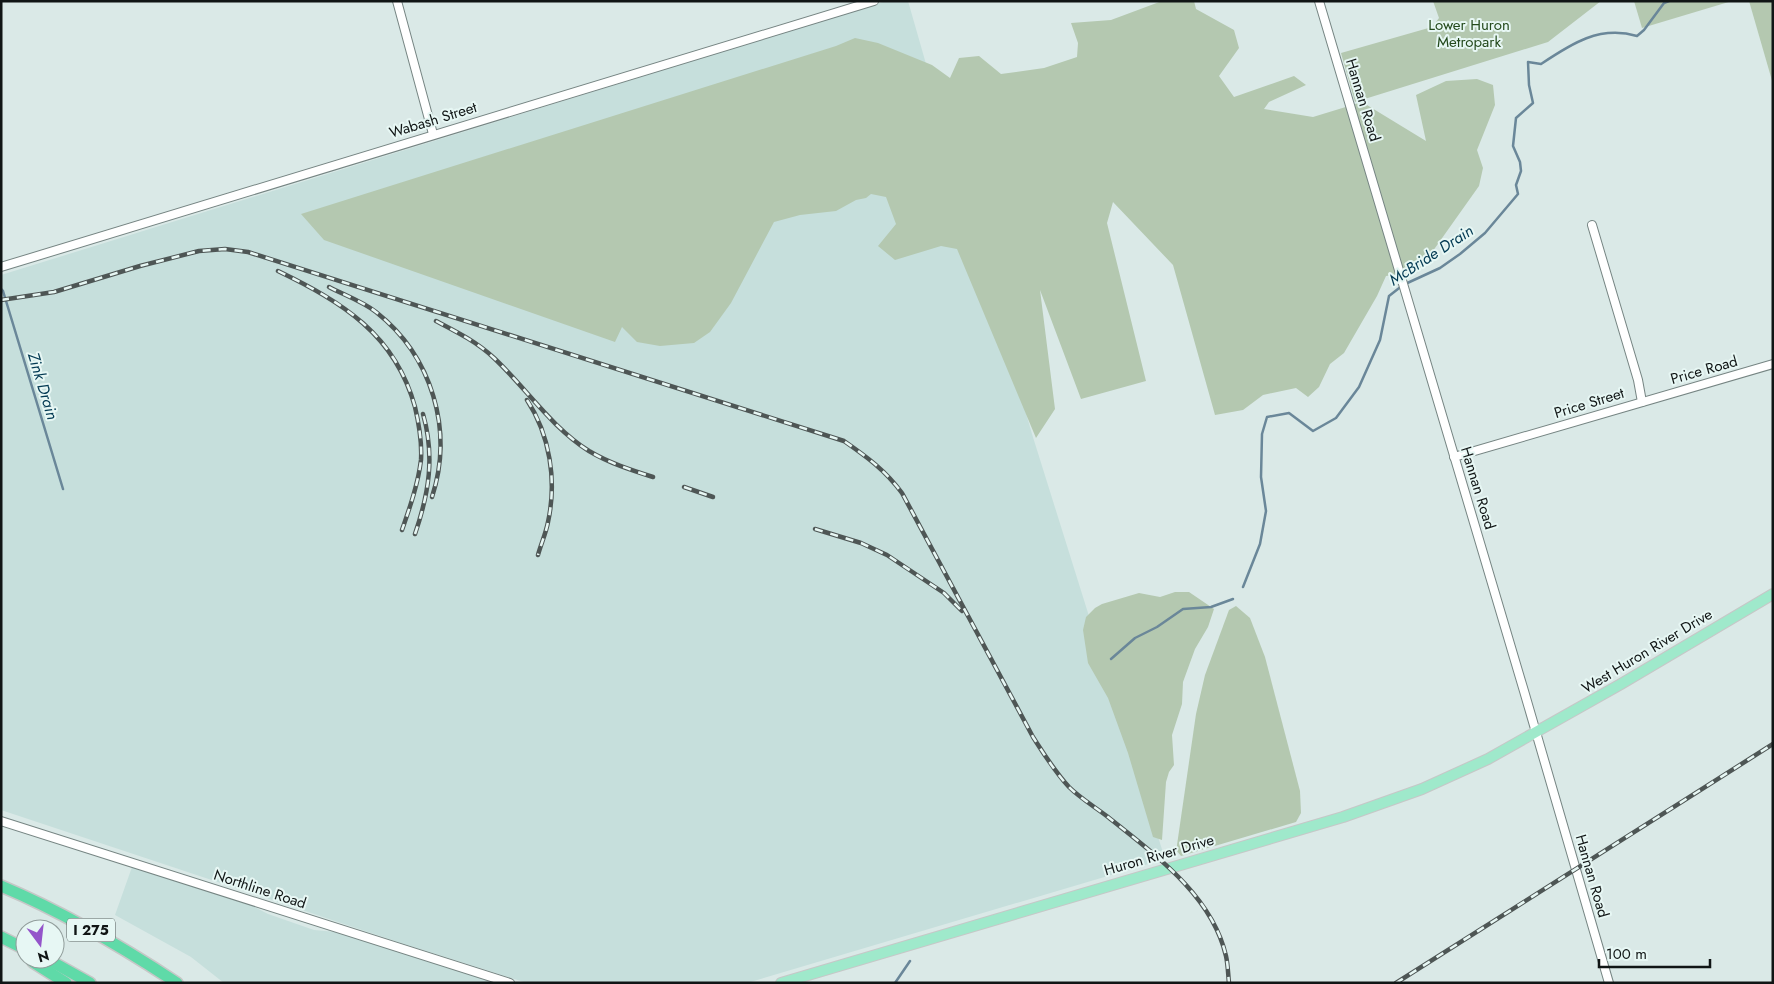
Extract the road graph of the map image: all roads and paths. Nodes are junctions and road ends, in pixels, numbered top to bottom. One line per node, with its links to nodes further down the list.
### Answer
1 (397, 1): 4 (street)
2 (874, 1): 4 (street, Wabash Street)
3 (1319, 1): 9 (street, Hannan Road)
4 (434, 134): 6 (street, Wabash Street)
5 (1592, 226): 8 (street, Price Street)
6 (1, 267)
7 (1773, 364): 8 (street, Price Road)
8 (1642, 402): 9 (street, Price Street)
9 (1454, 457): 11 (street, Hannan Road)
10 (1773, 594): 11 (main road, West Huron River Drive)
11 (1536, 733): 22 (main road, Huron River Drive); 23 (street, Hannan Road)
12 (1, 821): 21 (street, Northline Road)
13 (1, 886): 20 (highway, I 275)
14 (1, 937): 15 (highway)
15 (15, 943)
16 (44, 969): 18 (highway)
17 (65, 969): 19 (highway)
18 (66, 983)
19 (90, 983)
20 (177, 983)
21 (510, 983)
22 (781, 983)
23 (1609, 983)

